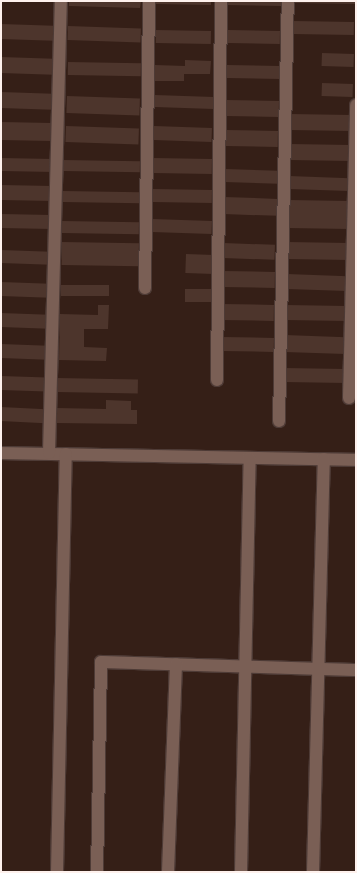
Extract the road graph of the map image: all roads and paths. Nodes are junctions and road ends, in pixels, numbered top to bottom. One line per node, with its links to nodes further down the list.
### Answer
1 (61, 1): 11 (street)
2 (149, 1): 6 (street)
3 (221, 1): 7 (street)
4 (288, 1): 9 (street)
5 (356, 105): 8 (street)
6 (145, 288)
7 (217, 380)
8 (349, 398)
9 (279, 421)
10 (1, 453): 11 (street)
11 (49, 453): 12 (street)
12 (66, 454): 13 (street); 20 (street)
13 (250, 458): 14 (street); 17 (street)
14 (324, 459): 15 (street); 18 (street)
15 (356, 460)
16 (176, 664): 17 (street); 21 (street); 22 (street)
17 (245, 666): 18 (street); 23 (street)
18 (318, 668): 19 (street); 24 (street)
19 (356, 670)
20 (57, 872)
21 (97, 872)
22 (168, 872)
23 (241, 872)
24 (313, 872)

